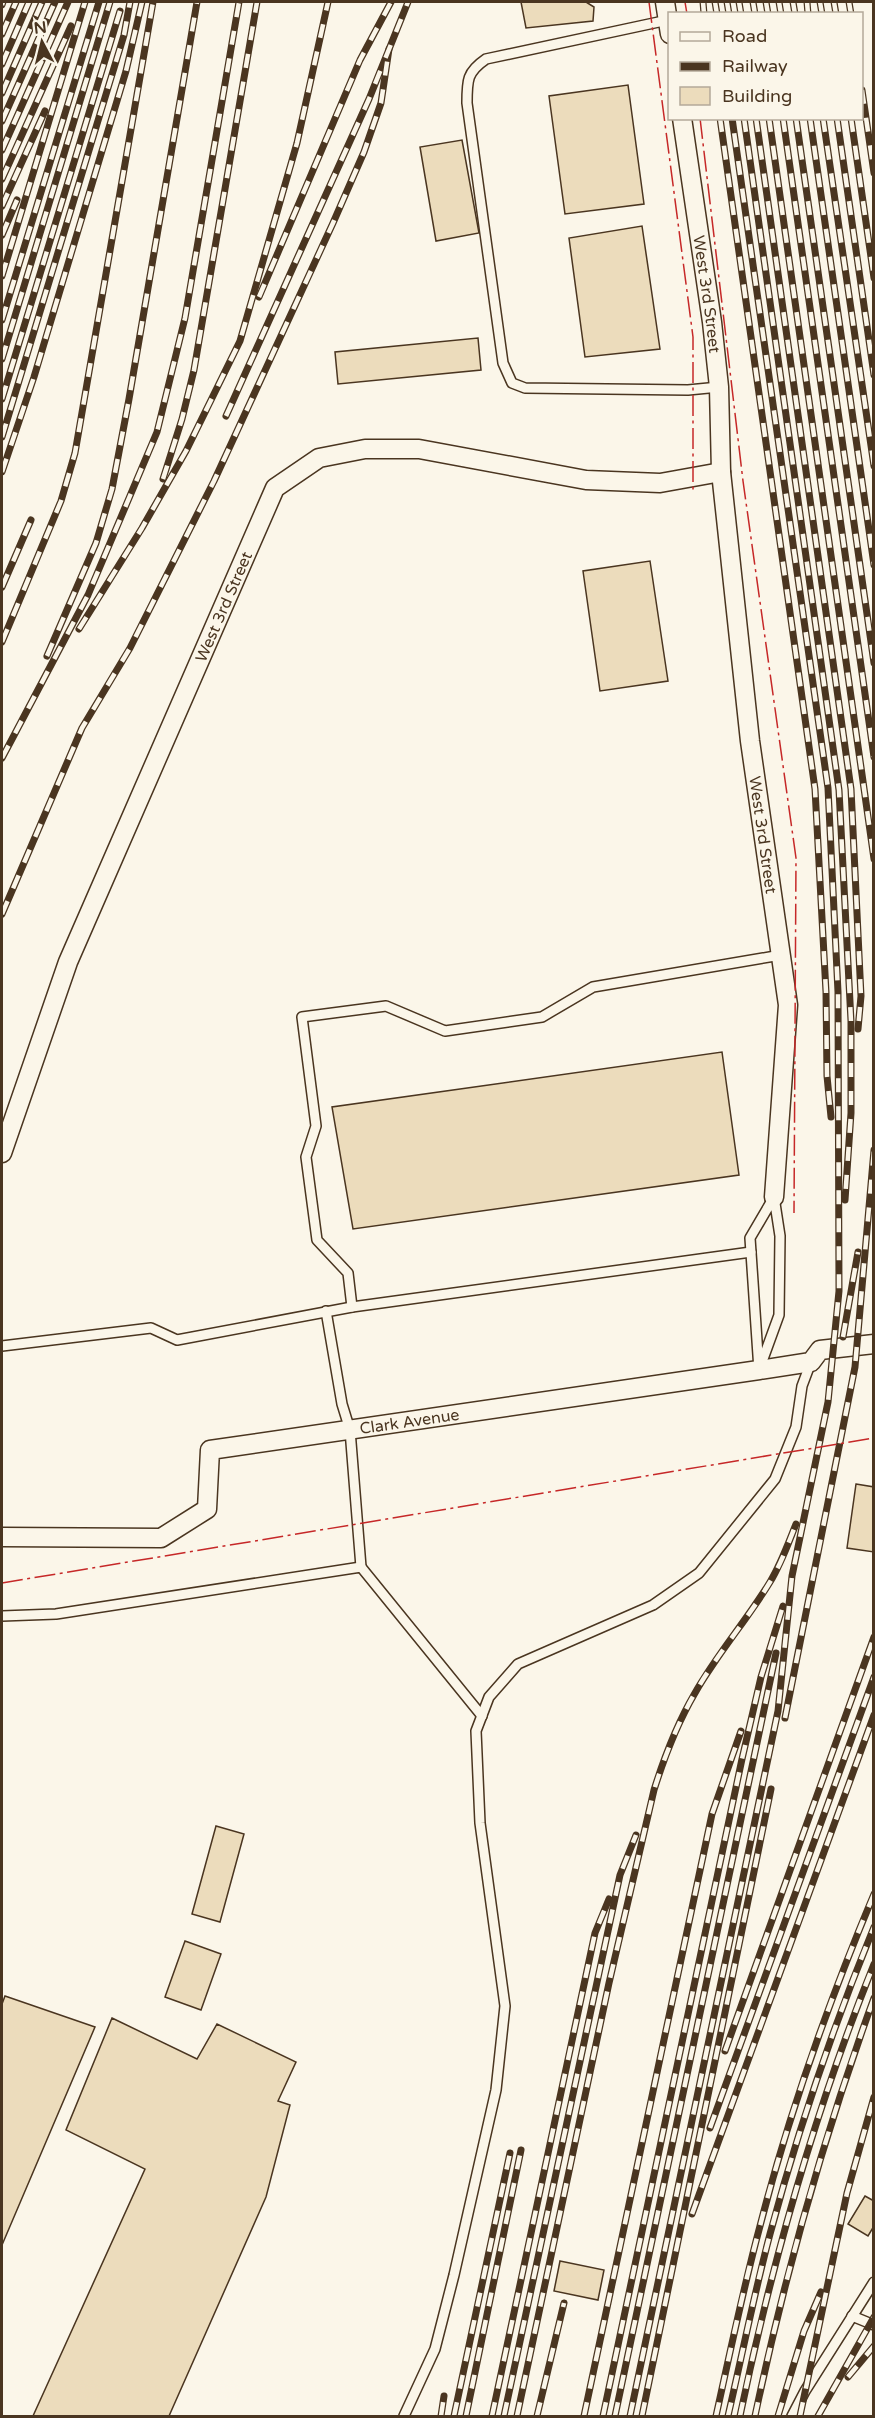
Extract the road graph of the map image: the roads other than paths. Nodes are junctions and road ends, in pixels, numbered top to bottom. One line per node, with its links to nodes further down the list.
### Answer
1 (665, 2): 2 (street)
2 (668, 27): 4 (lane)
3 (682, 120): 4 (street, West 3rd Street)
4 (719, 387): 5 (street, West 3rd Street)
5 (721, 472): 6 (street, West 3rd Street); 7 (street, West 3rd Street)
6 (781, 955): 8 (street, West 3rd Street); 10 (lane)
7 (2, 1153)
8 (774, 1197): 9 (lane, West 3rd Street); 15 (lane, West 3rd Street)
9 (751, 1252): 10 (lane); 15 (lane, West 3rd Street)
10 (352, 1307): 11 (lane)
11 (326, 1311): 13 (lane); 16 (lane)
12 (873, 1344): 14 (street, Clark Avenue)
13 (2, 1346)
14 (811, 1362): 15 (street, Clark Avenue); 20 (lane)
15 (759, 1370): 16 (street, Clark Avenue)
16 (350, 1430): 17 (street, Clark Avenue); 18 (lane)
17 (2, 1537)
18 (361, 1567): 19 (lane); 20 (lane)
19 (2, 1616)
20 (482, 1716): 24 (lane)
21 (873, 2282): 22 (lane)
22 (852, 2316): 23 (lane); 25 (lane)
23 (873, 2325)
24 (404, 2416)
25 (792, 2416)

